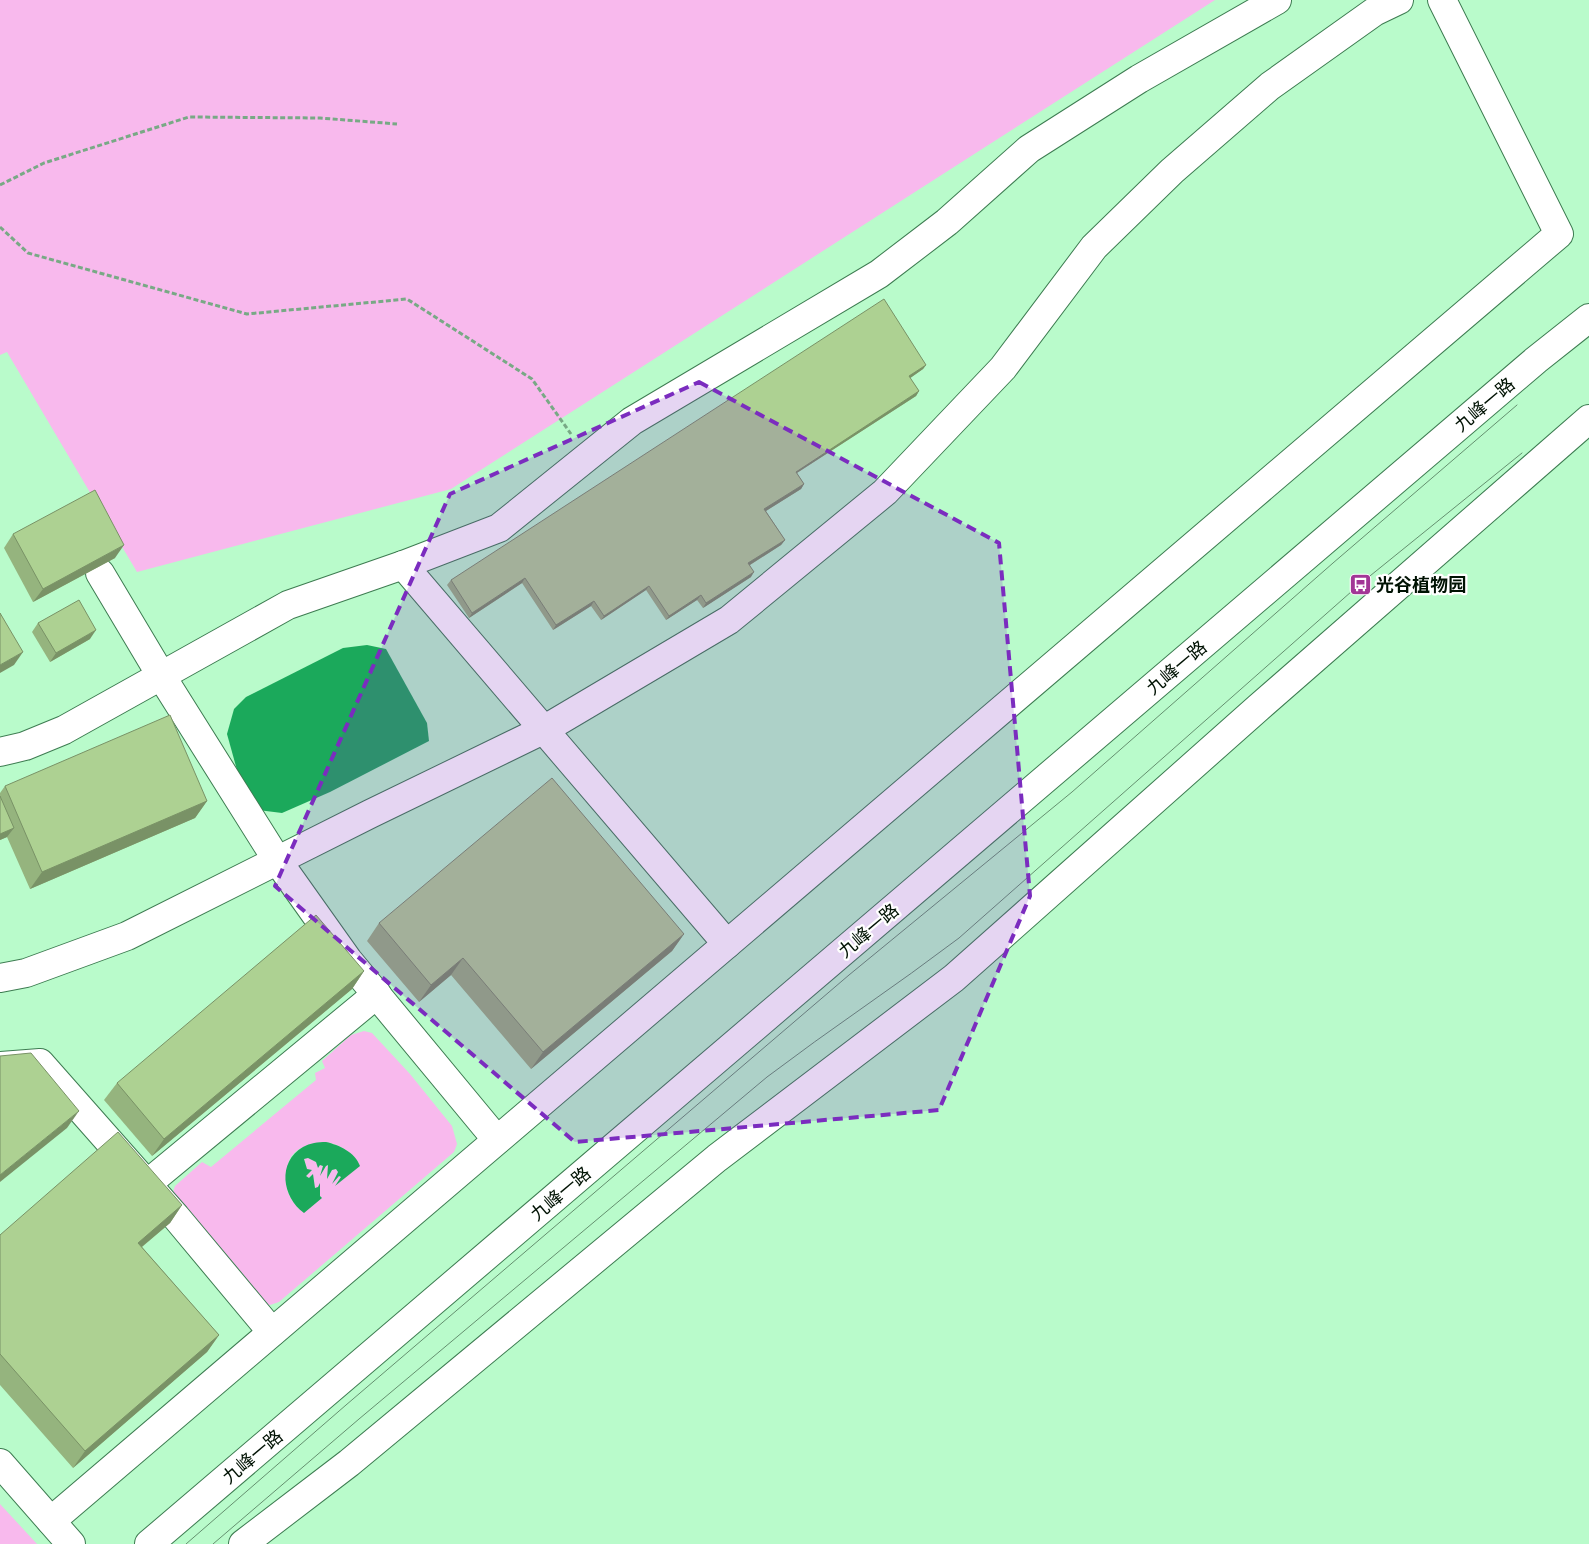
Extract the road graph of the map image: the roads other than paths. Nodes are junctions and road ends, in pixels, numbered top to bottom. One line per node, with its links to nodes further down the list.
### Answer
1 (1277, 0): 6 (street)
2 (1399, 0): 9 (street)
3 (1442, 0): 12 (street)
4 (1589, 318): 22 (street, 九峰一路)
5 (1589, 419): 23 (street)
6 (403, 564): 8 (street); 9 (street)
7 (100, 573): 8 (street)
8 (162, 677): 10 (street); 11 (street)
9 (545, 729): 11 (street); 12 (street)
10 (0, 752)
11 (277, 860): 13 (street); 14 (street)
12 (727, 944): 16 (street)
13 (0, 978)
14 (377, 994): 16 (street); 17 (street)
15 (0, 1066): 17 (street)
16 (497, 1140): 18 (street)
17 (147, 1184): 18 (street)
18 (272, 1332): 20 (street)
19 (0, 1463): 20 (street)
20 (51, 1521): 21 (street)
21 (71, 1544)
22 (149, 1544)
23 (243, 1544)

